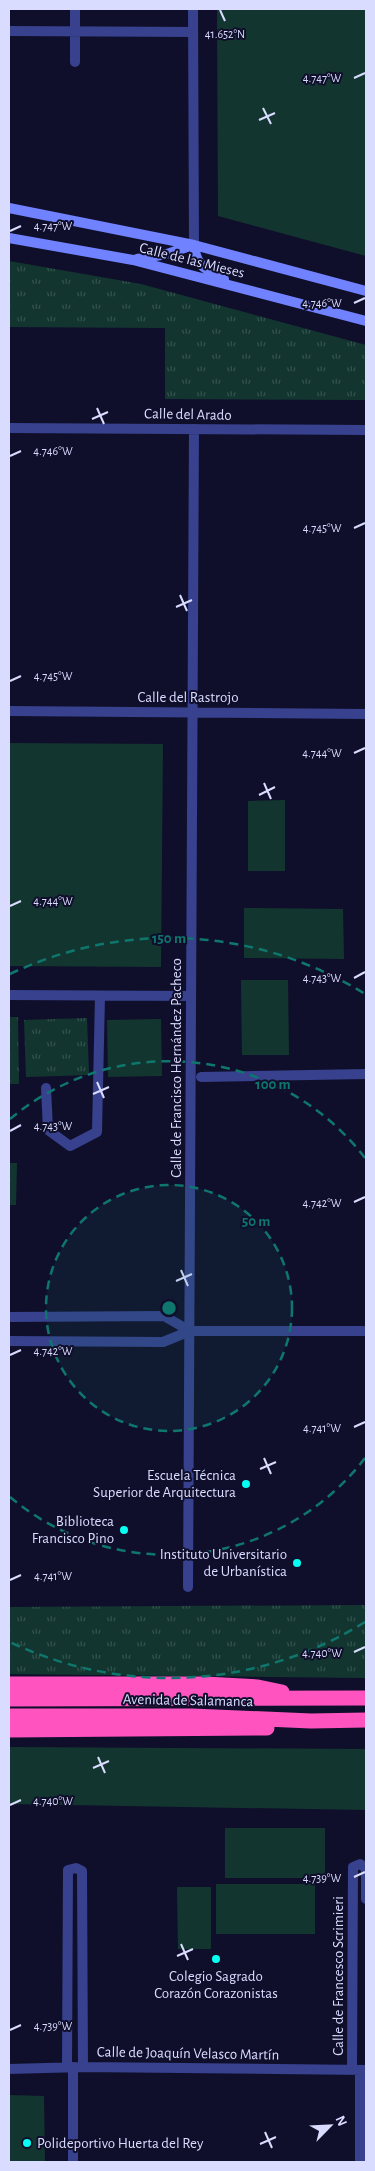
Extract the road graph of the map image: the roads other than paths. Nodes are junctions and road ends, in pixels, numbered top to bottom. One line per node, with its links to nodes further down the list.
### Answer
1 (75, 9): 3 (street)
2 (193, 9): 5 (street)
3 (74, 30): 4 (street); 5 (street); 6 (street)
4 (9, 31)
5 (193, 32): 11 (street)
6 (75, 62)
7 (9, 208): 8 (main road, Calle de las Mieses)
8 (23, 211): 9 (main road); 11 (main road, Calle de las Mieses)
9 (9, 213)
10 (9, 238): 12 (main road, Calle de las Mieses)
11 (194, 245): 12 (main road); 13 (main road); 14 (main road, Calle de las Mieses)
12 (133, 260): 13 (main road, Calle de las Mieses)
13 (236, 286): 15 (main road, Calle de las Mieses)
14 (366, 291)
15 (366, 321)
16 (9, 428): 17 (street, Calle del Arado)
17 (194, 430): 18 (street, Calle del Arado); 20 (street, Calle de Francisco Hernández Pacheco)
18 (366, 430)
19 (9, 711): 20 (street, Calle del Rastrojo)
20 (192, 712): 21 (street, Calle del Rastrojo); 24 (street, Calle de Francisco Hernández Pacheco)
21 (366, 714)
22 (9, 996): 23 (street)
23 (100, 996): 24 (street); 27 (street)
24 (191, 996): 29 (street, Calle de Francisco Hernández Pacheco)
25 (366, 1074): 26 (street)
26 (200, 1077)
27 (46, 1088)
28 (9, 1317): 29 (street)
29 (190, 1330): 30 (street); 31 (street); 32 (street, Calle de Francisco Hernández Pacheco)
30 (366, 1330)
31 (9, 1341)
32 (188, 1587)
33 (9, 1684): 34 (highway)
34 (310, 1698): 35 (highway, Avenida de Salamanca); 36 (highway, Avenida de Salamanca)
35 (366, 1698)
36 (9, 1699)
37 (9, 1716): 38 (highway, Avenida de Salamanca)
38 (311, 1720): 39 (highway, Avenida de Salamanca); 40 (highway)
39 (366, 1720)
40 (9, 1730)
41 (366, 1899): 44 (street, Calle de Francesco Scrimieri)
42 (74, 2067): 42 (street); 43 (street, Calle de Joaquín Velasco Martín); 44 (street, Calle de Joaquín Velasco Martín); 45 (street)
43 (9, 2069)
44 (359, 2070): 46 (street, Calle de Francesco Scrimieri)
45 (73, 2162)
46 (360, 2162)

